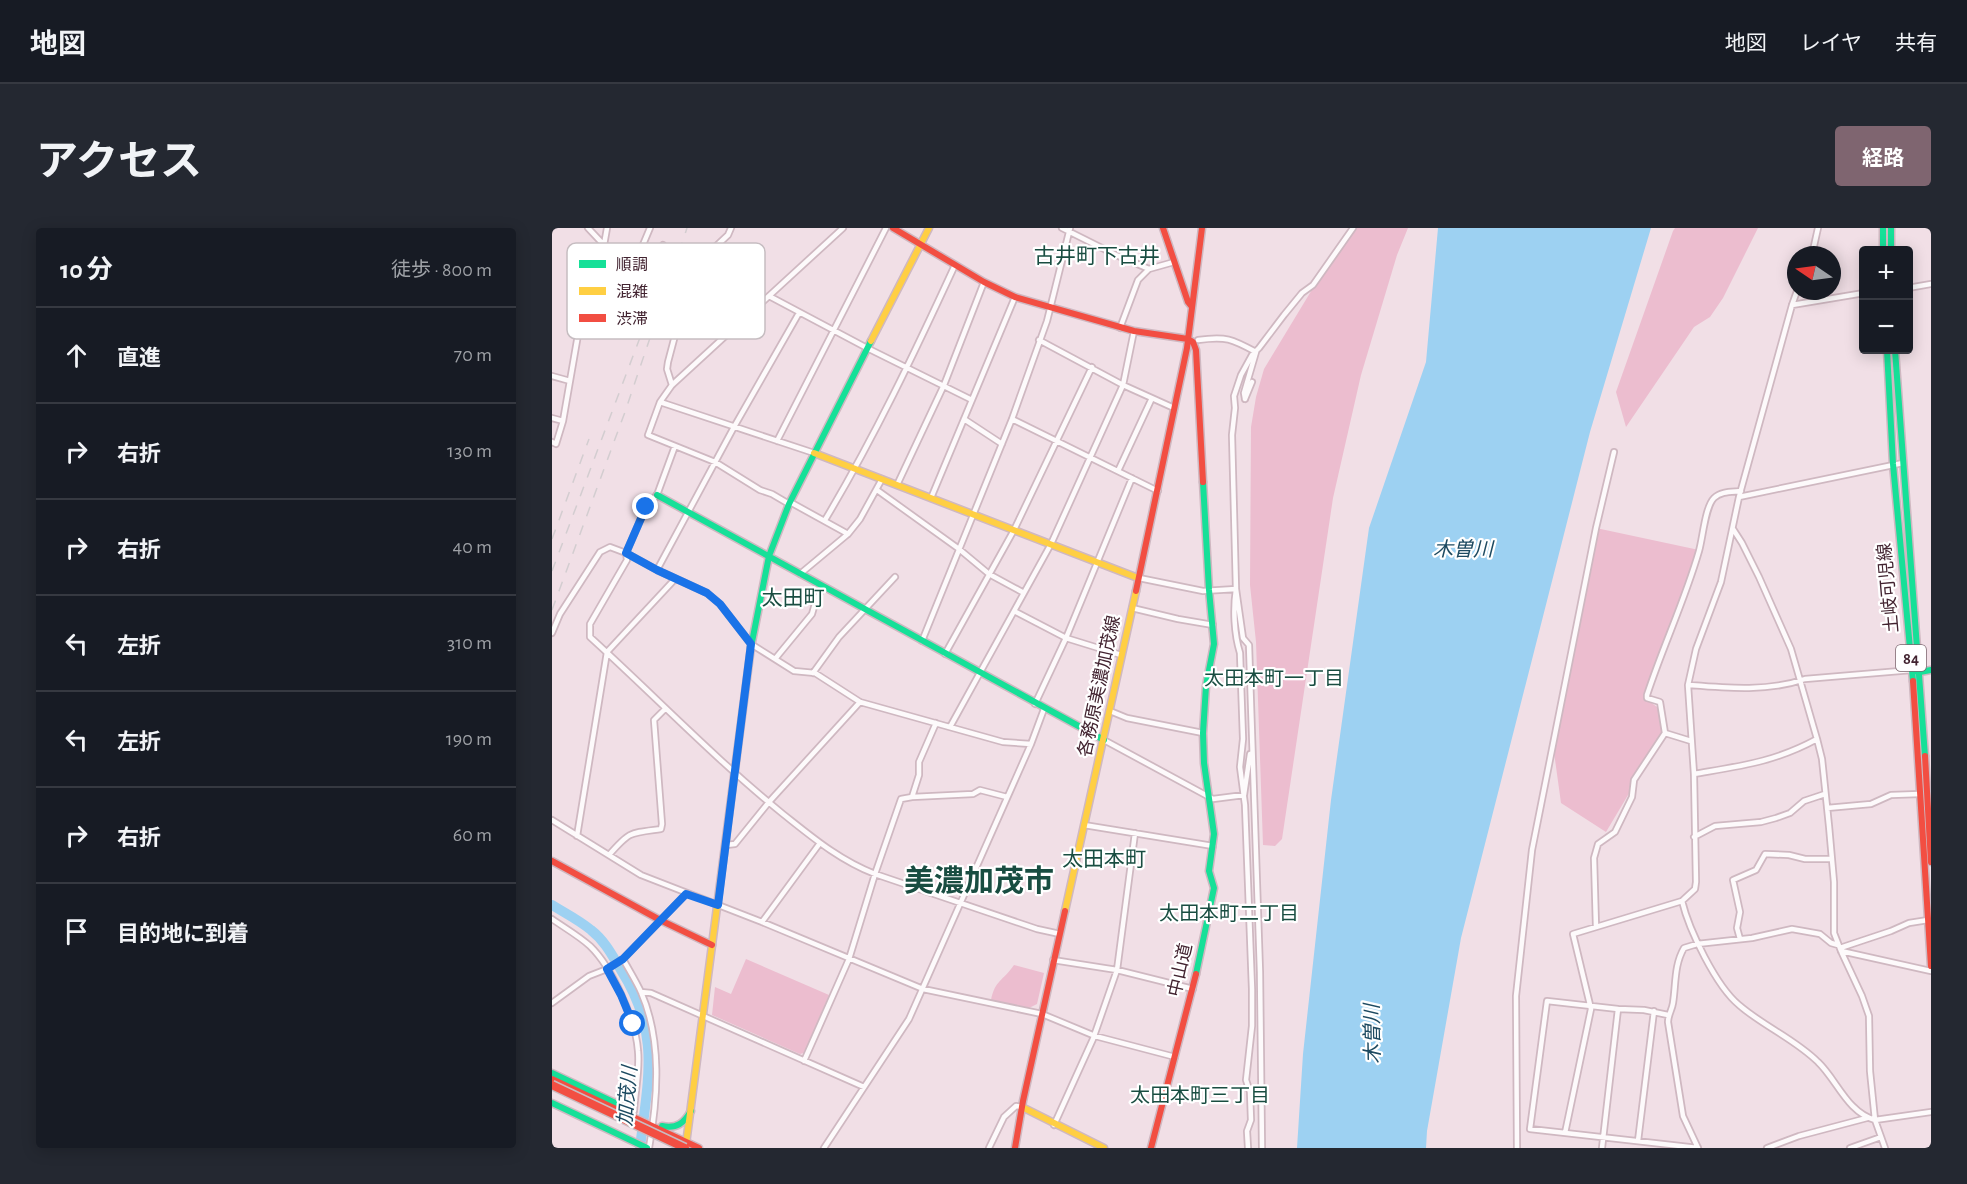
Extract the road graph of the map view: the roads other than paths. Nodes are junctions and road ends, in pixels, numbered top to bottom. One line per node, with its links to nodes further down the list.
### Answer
1 (588, 228): 17 (street)
2 (607, 228): 18 (street)
3 (650, 228): 19 (street)
4 (731, 228): 20 (street)
5 (843, 228): 32 (street)
6 (886, 228): 41 (street)
7 (893, 228): 21 (main road)
8 (929, 228): 21 (main road)
9 (1062, 228): 16 (street)
10 (1163, 228): 25 (main road)
11 (1202, 228): 37 (main road, 各務原美濃加茂線)
12 (1353, 228): 50 (street)
13 (1818, 228): 22 (street)
14 (1883, 228): 23 (main road)
15 (1891, 228): 24 (main road)
16 (1070, 230): 27 (street); 38 (street)
17 (602, 243)
18 (604, 243)
19 (644, 243)
20 (719, 243)
21 (921, 245): 26 (main road); 49 (main road)
22 (1814, 246)
23 (1883, 246)
24 (1891, 246)
25 (1174, 262): 27 (street); 37 (main road)
26 (955, 265): 28 (main road); 53 (street)
27 (1149, 269): 40 (street)
28 (984, 282): 33 (main road); 60 (street)
29 (1931, 284): 30 (street)
30 (1913, 287)
31 (1859, 294): 36 (street)
32 (769, 296): 34 (street); 39 (street)
33 (1015, 297): 38 (main road); 62 (street)
34 (765, 300)
35 (1794, 300): 36 (street)
36 (1792, 305): 88 (street)
37 (1192, 307): 46 (main road, 各務原美濃加茂線)
38 (1050, 308): 40 (main road); 47 (street)
39 (799, 313): 41 (street); 69 (street)
40 (1120, 327): 42 (main road)
41 (834, 330): 49 (street); 70 (street)
42 (1134, 331): 46 (main road); 58 (street)
43 (577, 339): 56 (street)
44 (674, 339): 59 (street)
45 (723, 339): 59 (street)
46 (1188, 339): 64 (main road, 各務原美濃加茂線); 111 (main road, 中山道)
47 (1039, 340): 54 (street); 67 (street)
48 (1198, 340): 50 (street)
49 (867, 348): 53 (street); 76 (main road)
50 (1256, 352): 57 (street); 110 (street)
51 (1887, 354): 80 (main road, 土岐可児線 / 84)
52 (1895, 354): 79 (main road, 土岐可児線 / 84)
53 (907, 367): 60 (street); 81 (street)
54 (1092, 367): 58 (street); 71 (street)
55 (552, 376): 56 (street)
56 (570, 381): 68 (street)
57 (1252, 382)
58 (1123, 385): 61 (street); 77 (street)
59 (672, 386): 63 (street)
60 (944, 386): 62 (street); 85 (street)
61 (1152, 398): 64 (street); 82 (street)
62 (972, 399): 66 (street)
63 (660, 402): 69 (street); 74 (street)
64 (1174, 408): 87 (main road, 各務原美濃加茂線)
65 (552, 418): 68 (street)
66 (964, 419): 73 (street); 90 (street)
67 (1012, 419): 71 (street); 73 (street)
68 (562, 421): 72 (street)
69 (734, 427): 70 (street); 78 (street)
70 (777, 441): 76 (street)
71 (1056, 441): 77 (street); 96 (street)
72 (552, 442)
73 (1002, 444): 93 (street)
74 (675, 446): 78 (street); 89 (street)
75 (1614, 452): 230 (street)
76 (814, 453): 81 (main road); 91 (main road)
77 (1091, 458): 82 (street); 98 (street)
78 (715, 462): 91 (street); 92 (street)
79 (1903, 463): 80 (street); 126 (main road, 土岐可児線 / 84)
80 (1893, 464): 88 (street); 126 (main road, 土岐可児線 / 84)
81 (856, 469): 84 (main road); 94 (street)
82 (1118, 471): 83 (street)
83 (1132, 478): 87 (street); 102 (street)
84 (882, 479): 85 (main road); 86 (street)
85 (897, 485): 90 (main road)
86 (877, 490): 97 (street); 99 (street)
87 (1158, 491): 107 (main road, 各務原美濃加茂線)
88 (1740, 494): 95 (street); 139 (street)
89 (657, 495): 92 (main road); 100 (street)
90 (931, 498): 93 (main road)
91 (790, 503): 94 (street); 101 (main road)
92 (688, 512): 101 (main road); 103 (street)
93 (974, 514): 96 (main road); 99 (street)
94 (825, 520): 97 (street)
95 (1733, 529): 129 (street); 130 (street)
96 (1014, 530): 98 (main road); 105 (street)
97 (848, 534): 104 (street)
98 (1051, 544): 102 (main road); 112 (street)
99 (959, 549): 105 (street); 119 (street)
100 (626, 553): 103 (street); 117 (street); 121 (street)
101 (768, 556): 104 (main road); 120 (main road)
102 (1096, 562): 107 (main road); 118 (street)
103 (657, 570): 108 (street)
104 (800, 574): 109 (main road)
105 (988, 574): 112 (street); 122 (street)
106 (895, 577): 114 (street)
107 (1138, 578): 111 (street); 113 (main road, 各務原美濃加茂線)
108 (675, 579): 120 (street); 121 (street)
109 (823, 586): 114 (main road); 124 (street)
110 (1236, 589): 111 (street); 144 (street); 149 (street)
111 (1209, 590): 116 (main road, 中山道)
112 (1024, 593): 115 (street)
113 (1132, 608): 116 (street); 123 (main road, 各務原美濃加茂線)
114 (865, 610): 119 (main road); 128 (street)
115 (1014, 611): 118 (street); 127 (street)
116 (1214, 625): 138 (main road, 中山道)
117 (552, 633)
118 (1066, 638): 123 (street); 132 (street)
119 (922, 641): 122 (main road)
120 (751, 644): 124 (street); 145 (main road)
121 (606, 652): 134 (street); 158 (street)
122 (945, 654): 127 (main road)
123 (1121, 655): 135 (main road, 各務原美濃加茂線)
124 (775, 659): 128 (street)
125 (1931, 670): 126 (main road)
126 (1916, 671): 129 (street); 147 (main road, 土岐可児線 / 84)
127 (979, 672): 132 (main road); 137 (street)
128 (813, 673): 131 (street)
129 (1800, 681): 130 (street); 140 (street)
130 (1688, 685): 142 (street)
131 (860, 702): 136 (street); 153 (street)
132 (1035, 704): 133 (main road)
133 (1044, 708): 141 (main road); 143 (street)
134 (665, 709): 145 (street); 163 (street)
135 (1110, 711): 138 (street); 141 (main road, 各務原美濃加茂線)
136 (936, 723): 137 (street); 150 (street)
137 (950, 727): 143 (street)
138 (1203, 733): 152 (main road, 中山道)
139 (1665, 733): 142 (street); 176 (street)
140 (1817, 739): 146 (street); 148 (street)
141 (1104, 740): 152 (street); 156 (main road, 各務原美濃加茂線)
142 (1691, 741): 146 (street)
143 (1030, 744): 151 (street)
144 (1251, 752): 149 (street); 229 (street)
145 (734, 772): 153 (street); 161 (main road)
146 (1694, 774): 159 (street)
147 (1926, 793): 154 (street); 166 (main road, 土岐可児線 / 84); 174 (main road, 土岐可児線 / 84)
148 (1825, 794): 154 (street); 159 (street)
149 (1244, 795): 152 (street); 228 (street)
150 (912, 797): 151 (street); 167 (street)
151 (1007, 797): 170 (street)
152 (1209, 798): 162 (main road, 中山道)
153 (769, 802): 160 (street); 161 (street)
154 (1827, 808): 164 (street)
155 (552, 820): 158 (street)
156 (1084, 825): 157 (street); 177 (main road, 各務原美濃加茂線)
157 (1135, 833): 162 (street); 187 (street)
158 (577, 836): 163 (street)
159 (1694, 837): 169 (street)
160 (820, 843): 167 (street); 175 (street)
161 (726, 845): 171 (main road)
162 (1213, 846): 190 (main road, 中山道)
163 (609, 855): 168 (street)
164 (1832, 859): 178 (street); 181 (street)
165 (552, 861): 173 (main road)
166 (1931, 862)
167 (874, 874): 170 (street); 183 (street)
168 (686, 894): 171 (street); 173 (street)
169 (1682, 901): 176 (street); 179 (street)
170 (961, 903): 177 (street); 189 (street)
171 (718, 905): 175 (street); 180 (main road)
172 (552, 920): 186 (street)
173 (660, 920): 180 (main road); 182 (street)
174 (1930, 920): 181 (street); 185 (main road, 土岐可児線 / 84)
175 (762, 922): 183 (street)
176 (1596, 927): 193 (street)
177 (1059, 934): 184 (main road, 各務原美濃加茂線)
178 (1740, 939): 179 (street); 181 (street)
179 (1697, 944): 197 (street); 211 (street)
180 (712, 945): 198 (main road)
181 (1839, 948): 188 (street); 213 (street)
182 (623, 959): 186 (street); 191 (street)
183 (849, 959): 189 (street); 201 (street)
184 (1053, 960): 187 (street); 196 (main road, 各務原美濃加茂線)
185 (1931, 966)
186 (607, 969): 192 (street); 212 (street)
187 (1117, 970): 190 (street); 199 (street)
188 (1931, 971)
189 (923, 988): 196 (street); 205 (street)
190 (1192, 989): 200 (main road, 中山道)
191 (641, 993): 198 (street); 212 (street)
192 (552, 1003)
193 (1589, 1005): 194 (street); 215 (street); 215 (street)
194 (1618, 1009): 195 (street); 216 (street)
195 (1654, 1011): 197 (street); 218 (street)
196 (1042, 1014): 199 (street); 207 (main road, 各務原美濃加茂線)
197 (1668, 1015): 232 (street)
198 (703, 1016): 201 (street); 209 (main road)
199 (1095, 1036): 200 (street); 214 (street)
200 (1175, 1057): 227 (main road, 中山道)
201 (804, 1061): 205 (street)
202 (552, 1073): 212 (main road)
203 (552, 1079): 212 (main road)
204 (552, 1087): 220 (main road, bridge); 221 (main road, bridge)
205 (864, 1087): 223 (street)
206 (552, 1104): 219 (main road)
207 (1022, 1107): 214 (main road); 224 (street); 225 (main road, 各務原美濃加茂線)
208 (552, 1109): 219 (main road)
209 (691, 1110): 212 (main road); 220 (main road)
210 (1931, 1113): 213 (street)
211 (1867, 1118): 213 (street); 233 (street)
212 (640, 1119): 219 (street); 220 (main road); 221 (main road)
213 (1875, 1120): 217 (street)
214 (1054, 1125): 226 (main road)
215 (1565, 1133): 216 (street)
216 (1603, 1137): 218 (street); 231 (street)
217 (1881, 1137): 234 (street); 235 (street)
218 (1638, 1141): 232 (street)
219 (641, 1146)
220 (686, 1146): 222 (main road)
221 (677, 1148)
222 (699, 1148)
223 (824, 1148)
224 (989, 1148)
225 (1015, 1148)
226 (1104, 1148)
227 (1151, 1148)
228 (1248, 1148)
229 (1262, 1148)
230 (1517, 1148)
231 (1602, 1148)
232 (1698, 1148)
233 (1767, 1148)
234 (1850, 1148)
235 (1885, 1148)

